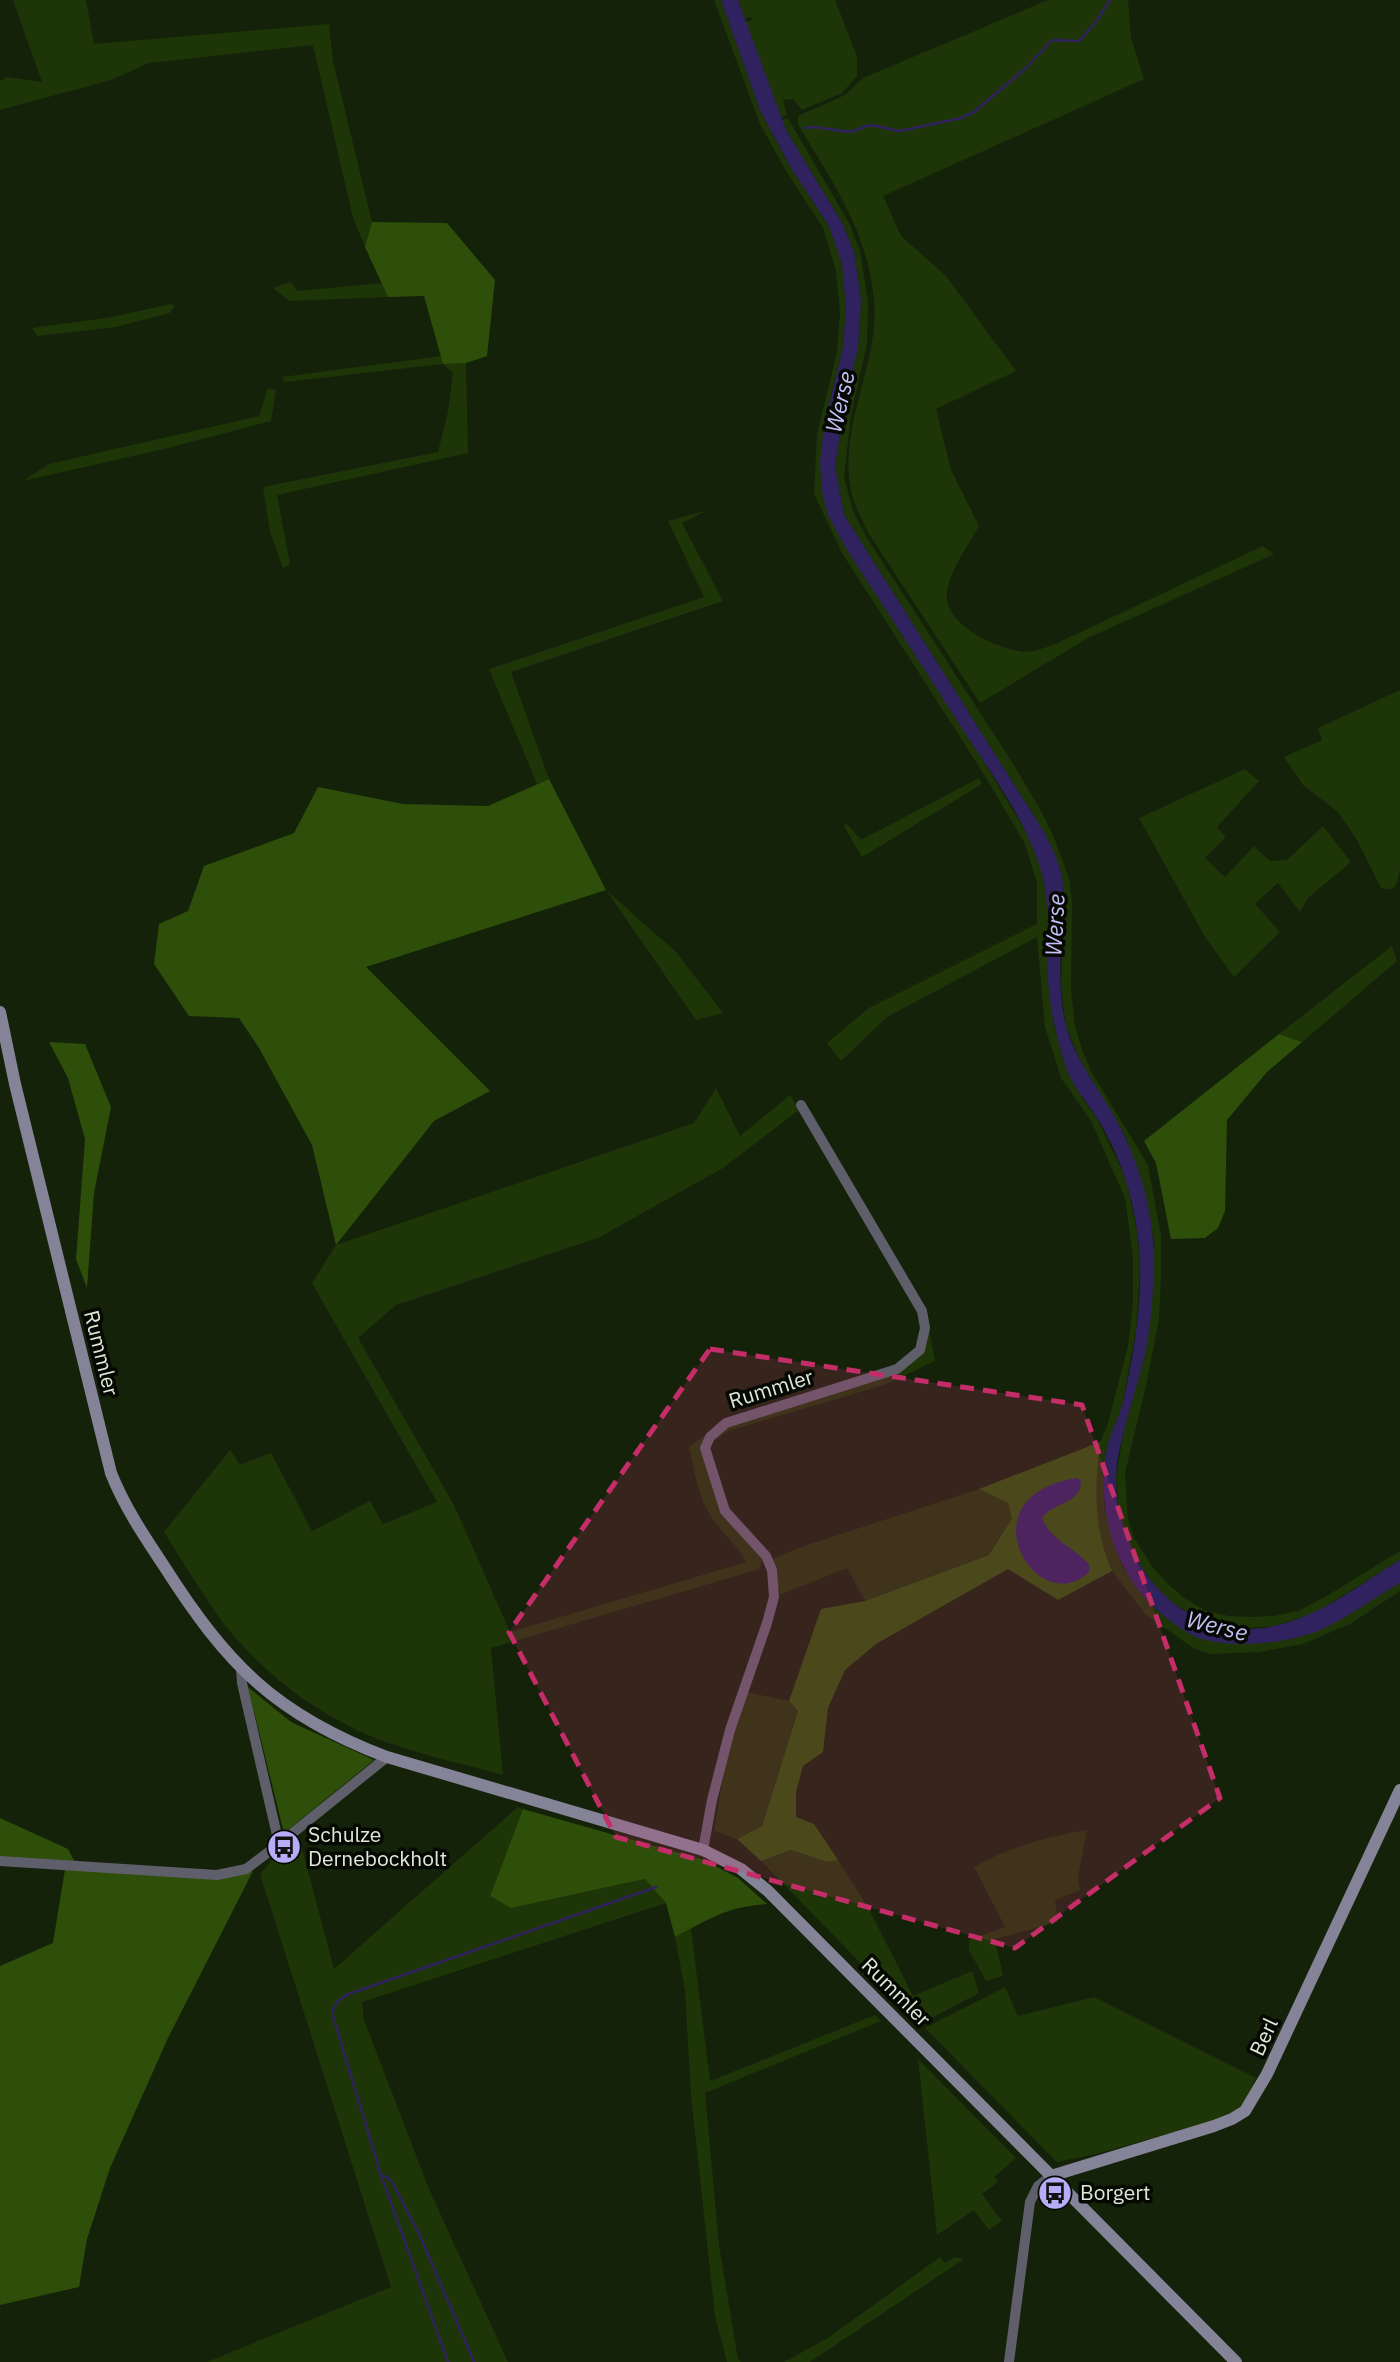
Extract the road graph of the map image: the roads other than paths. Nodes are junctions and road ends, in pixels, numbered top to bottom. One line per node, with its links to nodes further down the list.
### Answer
1 (0, 1012): 3 (main road, Rummler)
2 (801, 1105): 7 (street, Rummler)
3 (241, 1669): 4 (main road, Rummler); 6 (street)
4 (387, 1758): 6 (street); 7 (main road, Rummler)
5 (1400, 1790): 9 (main road, Berl)
6 (279, 1844): 8 (street)
7 (703, 1850): 9 (main road, Rummler)
8 (0, 1861)
9 (1051, 2176): 10 (street); 11 (main road, Rummler)
10 (1009, 2362)
11 (1236, 2362)

